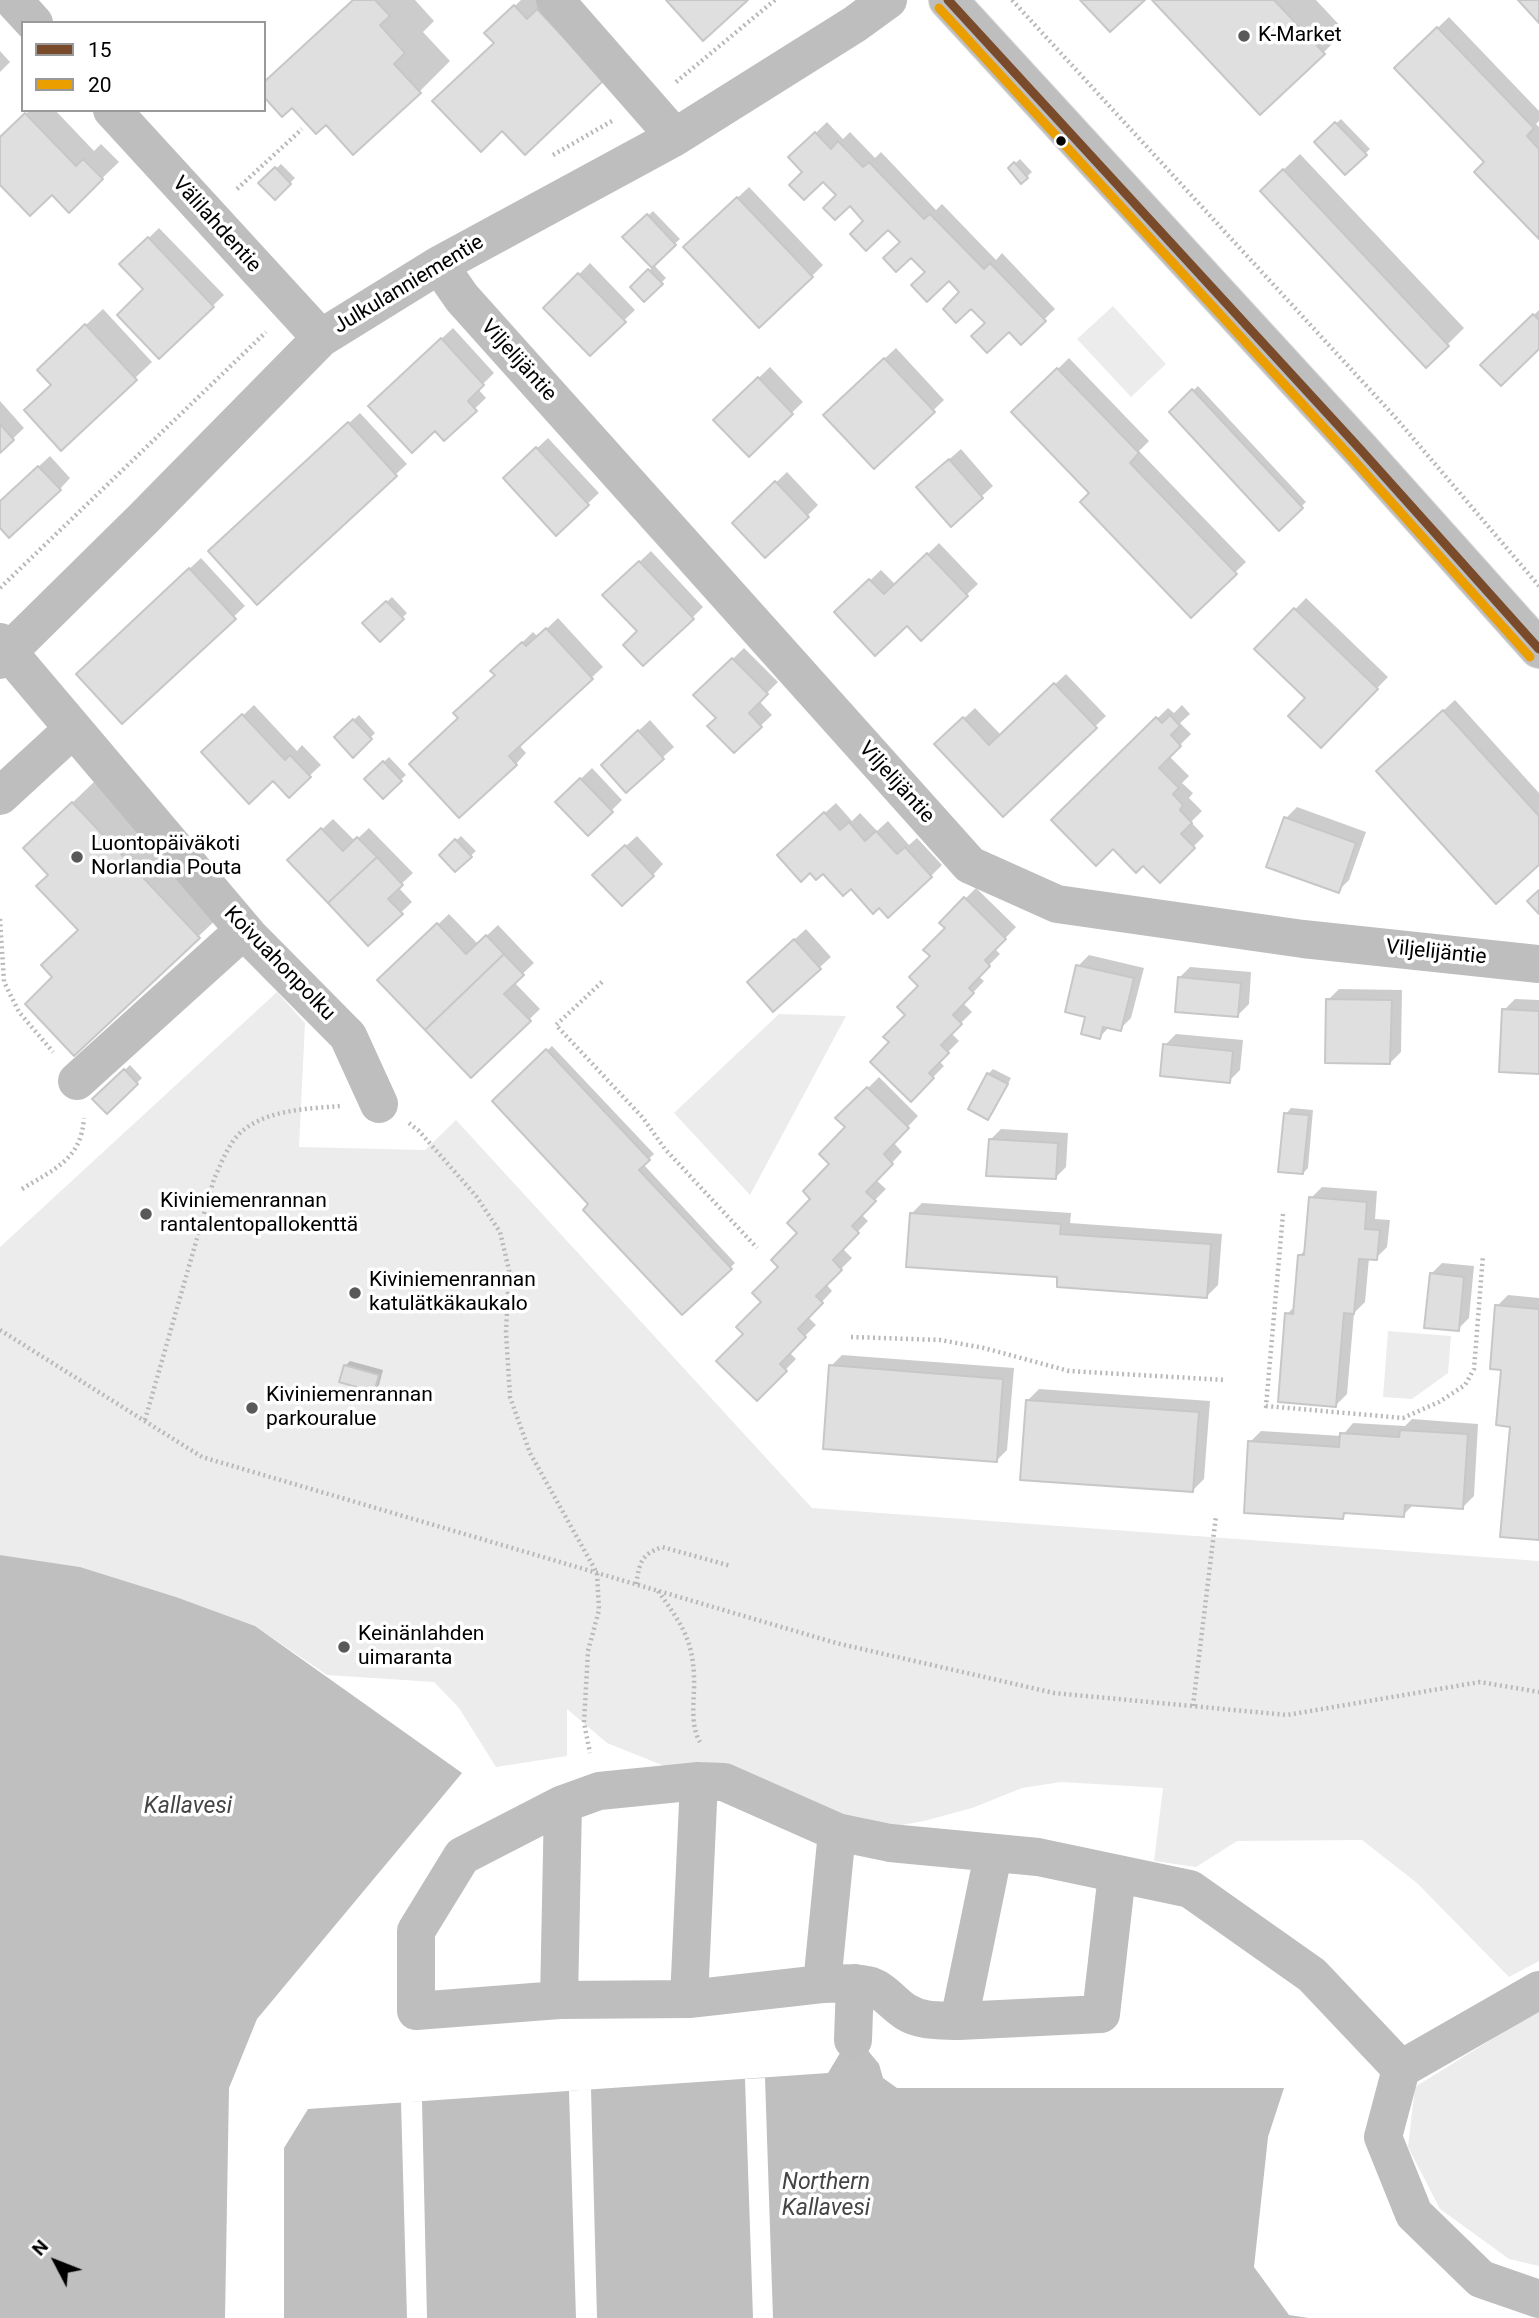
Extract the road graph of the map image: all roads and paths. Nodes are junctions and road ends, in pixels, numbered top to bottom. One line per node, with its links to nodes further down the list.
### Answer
1 (13, 0): 6 (street)
2 (555, 0): 9 (street)
3 (888, 0): 9 (street, Julkulanniementie)
4 (948, 0): 14 (street)
5 (1012, 0): 13 (path)
6 (31, 21)
7 (115, 112): 10 (street, Välilahdentie)
8 (302, 129): 10 (path)
9 (675, 137): 11 (street, Julkulanniementie)
10 (208, 216): 12 (street, Välilahdentie)
11 (439, 265): 12 (street, Julkulanniementie); 19 (street, Viljelijäntie)
12 (321, 338): 15 (street, Julkulanniementie)
13 (1539, 586)
14 (1539, 649)
15 (2, 651): 16 (street, Koivuahonpolku)
16 (73, 729): 17 (street); 18 (street, Koivuahonpolku)
17 (0, 796)
18 (244, 930): 21 (street); 22 (street, Koivuahonpolku)
19 (1539, 964)
20 (602, 982): 24 (path)
21 (77, 1081)
22 (379, 1104): 29 (path); 32 (path)
23 (1283, 1214): 25 (path)
24 (757, 1248)
25 (1483, 1255)
26 (0, 1330): 29 (path)
27 (851, 1337): 28 (path)
28 (1226, 1380)
29 (145, 1420): 32 (path)
30 (1216, 1516): 36 (path)
31 (731, 1566): 33 (path)
32 (597, 1573): 33 (path); 38 (path)
33 (636, 1584): 34 (path)
34 (657, 1590): 36 (path); 37 (path)
35 (1539, 1692): 36 (path)
36 (1193, 1706)
37 (711, 1782): 38 (street); 40 (street); 45 (street)
38 (598, 1791): 39 (street)
39 (563, 1804): 46 (street); 46 (street)
40 (837, 1832): 41 (street); 43 (street)
41 (993, 1854): 42 (street); 47 (street)
42 (1117, 1874): 47 (street); 49 (street)
43 (838, 1984): 45 (street); 47 (street); 48 (street)
44 (1539, 1990): 49 (street)
45 (689, 1999): 46 (street)
46 (559, 2000)
47 (959, 2021)
48 (853, 2040)
49 (1401, 2069): 50 (street)
50 (1539, 2299)

